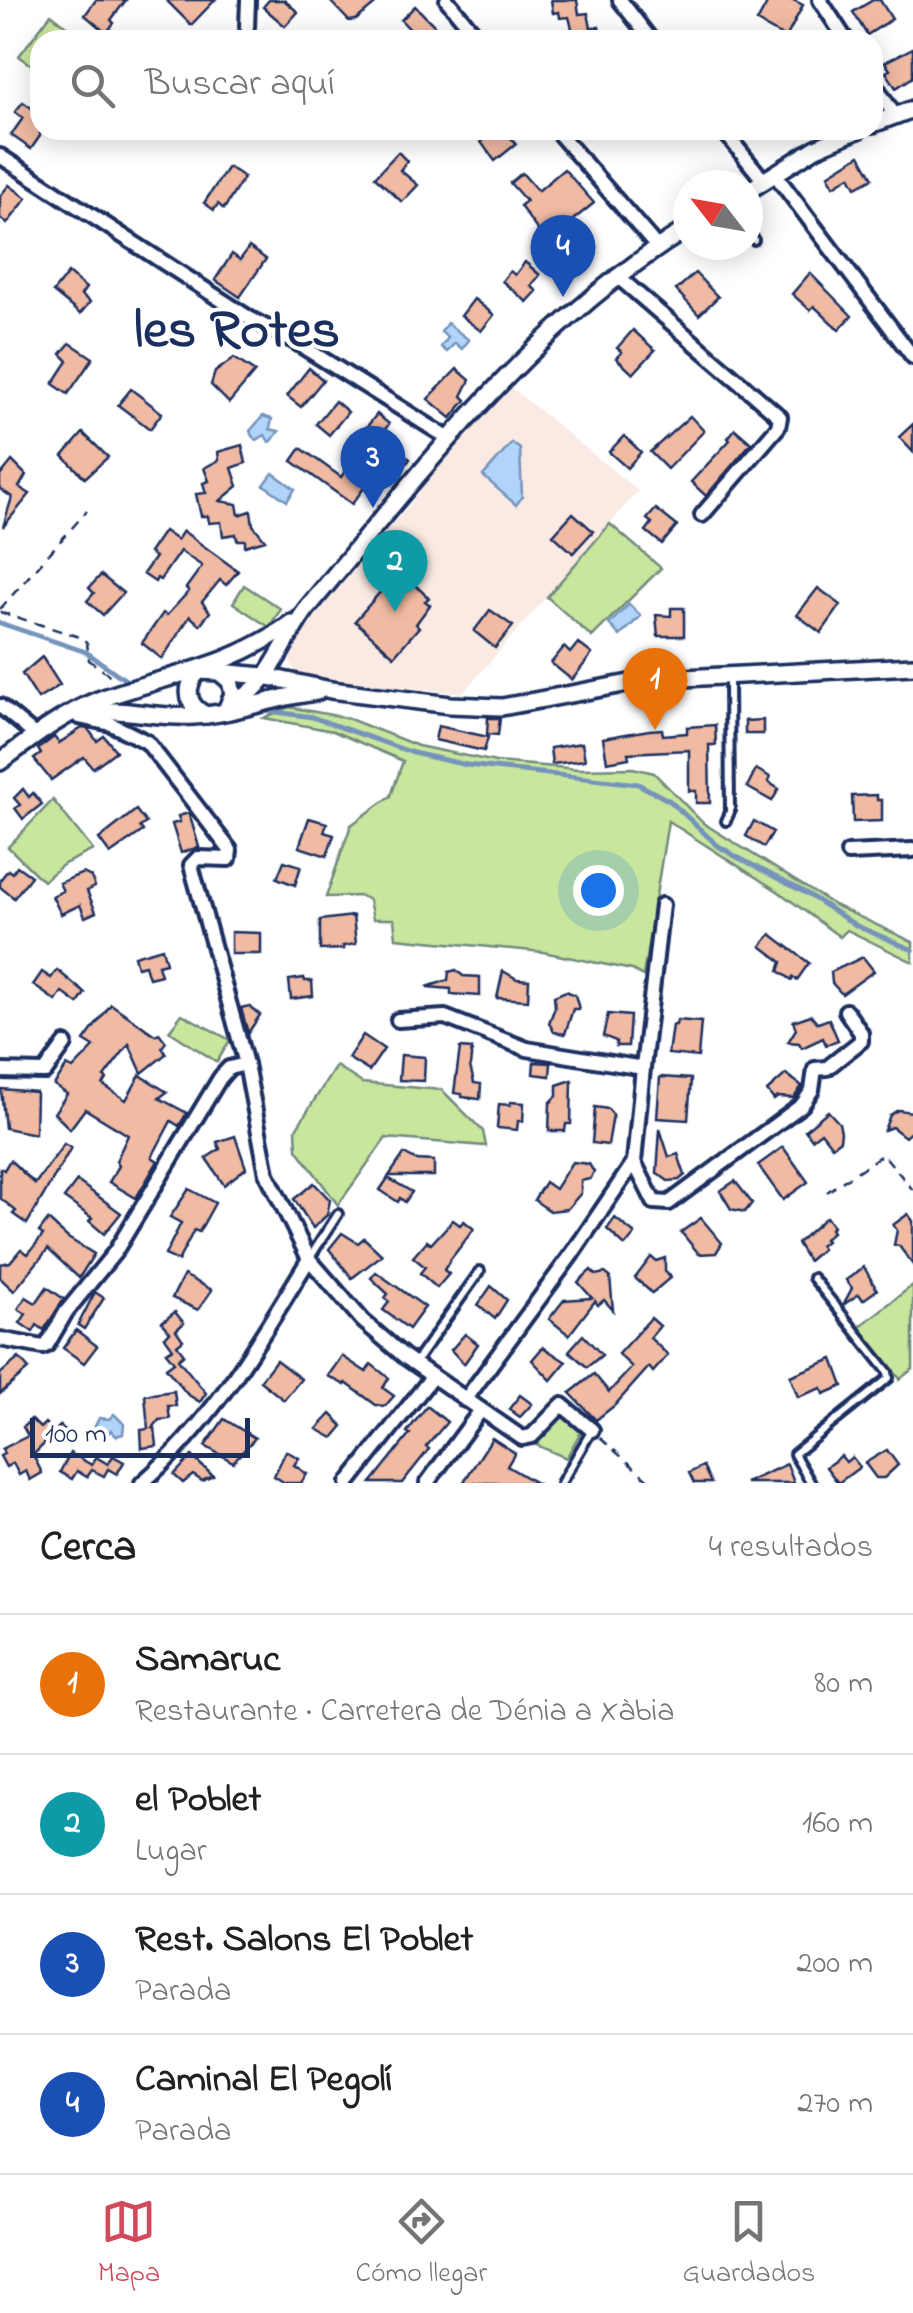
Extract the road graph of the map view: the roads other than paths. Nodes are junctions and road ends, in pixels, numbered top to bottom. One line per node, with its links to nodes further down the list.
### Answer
1 (248, 0): 5 (street)
2 (447, 0): 6 (street)
3 (620, 0): 7 (street)
4 (820, 0): 8 (street)
5 (247, 27)
6 (472, 30)
7 (643, 30)
8 (840, 30)
9 (883, 98): 11 (street)
10 (913, 109): 11 (street)
11 (894, 116): 12 (street)
12 (883, 120)
13 (565, 140): 20 (street)
14 (733, 140): 17 (street)
15 (835, 140): 17 (street)
16 (0, 156): 23 (street)
17 (769, 177): 18 (street); 22 (street)
18 (763, 181)
19 (673, 237): 20 (street)
20 (657, 247): 21 (street)
21 (616, 276): 23 (street); 24 (street)
22 (913, 358)
23 (448, 438): 25 (street)
24 (702, 515)
25 (300, 616): 27 (street); 29 (street)
26 (913, 666): 30 (street)
27 (200, 671): 28 (street); 33 (street); 34 (street)
28 (219, 672): 29 (street); 33 (street)
29 (264, 676): 31 (street); 33 (street)
30 (729, 677): 31 (street); 37 (lane)
31 (331, 690): 33 (street)
32 (0, 706): 35 (street)
33 (223, 711): 34 (street)
34 (65, 718): 35 (street); 44 (street)
35 (36, 736): 36 (street)
36 (0, 762)
37 (726, 821)
38 (913, 850): 39 (street)
39 (848, 852)
40 (662, 905): 45 (street)
41 (846, 1011): 47 (street)
42 (398, 1020): 45 (street)
43 (65, 1044): 46 (street)
44 (246, 1064): 49 (street); 52 (street)
45 (642, 1068): 47 (street)
46 (0, 1071)
47 (634, 1162): 55 (street)
48 (338, 1214): 49 (lane)
49 (310, 1258): 53 (street); 58 (street)
50 (480, 1271): 53 (lane)
51 (814, 1278): 62 (lane)
52 (0, 1339)
53 (414, 1364): 54 (street)
54 (432, 1377): 55 (street); 59 (street)
55 (464, 1400): 56 (street)
56 (481, 1410): 57 (street); 60 (street)
57 (592, 1430): 61 (lane)
58 (142, 1483)
59 (348, 1483)
60 (427, 1483)
61 (561, 1483)
62 (811, 1483)

